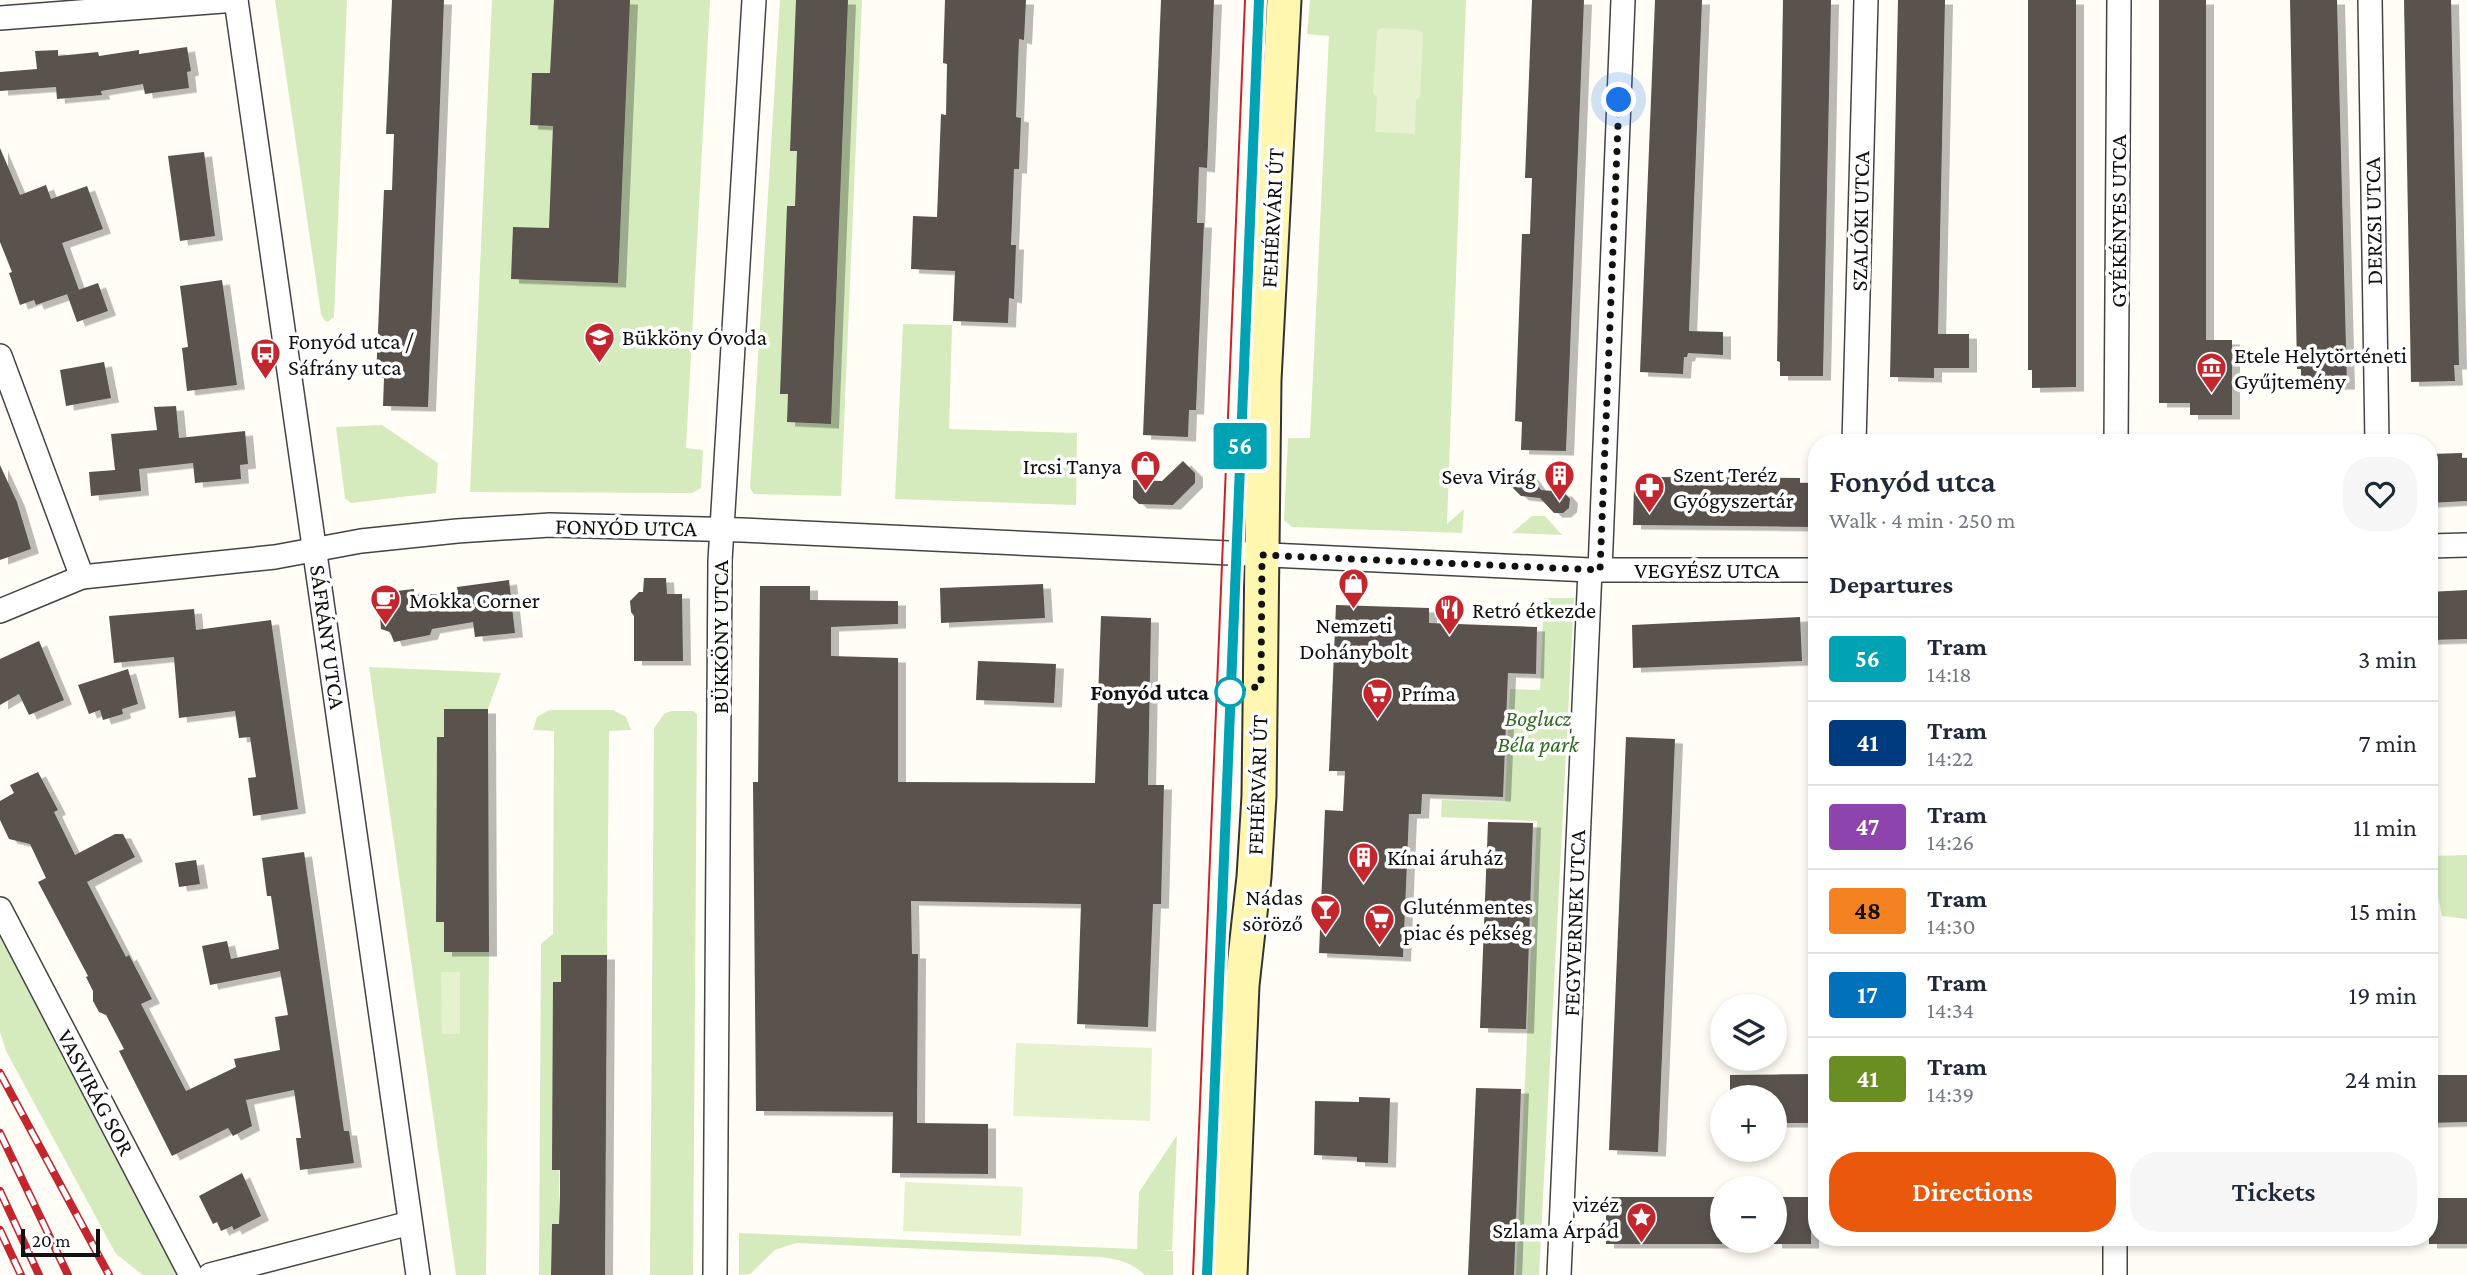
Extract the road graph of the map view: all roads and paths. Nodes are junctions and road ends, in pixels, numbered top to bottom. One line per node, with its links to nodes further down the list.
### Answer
1 (236, 0): 8 (street); 16 (street, SÁFRÁNY UTCA)
2 (754, 0): 13 (street, BÜKKÖNY UTCA)
3 (1284, 0): 17 (street, FEHÉRVÁRI ÚT)
4 (1623, 0): 18 (street, FEGYVERNEK UTCA)
5 (1866, 0): 10 (street, SZALÓKI UTCA)
6 (2119, 0): 11 (street, GYÉKÉNYES UTCA)
7 (2370, 0): 12 (street, DERZSI UTCA)
8 (0, 18)
9 (0, 356): 20 (street)
10 (1854, 434)
11 (2116, 434)
12 (2377, 434)
13 (722, 529): 16 (street, FONYÓD UTCA); 17 (street, FONYÓD UTCA); 28 (street, BÜKKÖNY UTCA)
14 (2467, 545): 15 (street)
15 (2438, 546)
16 (315, 550): 20 (street, FONYÓD UTCA); 23 (street, SÁFRÁNY UTCA)
17 (1262, 555): 18 (street, VEGYÉSZ UTCA); 29 (street, FEHÉRVÁRI ÚT)
18 (1595, 570): 19 (street, VEGYÉSZ UTCA); 30 (street, FEGYVERNEK UTCA)
19 (1808, 570)
20 (82, 577): 21 (street, FONYÓD UTCA)
21 (0, 611)
22 (0, 909): 25 (street, VASVIRÁG SOR)
23 (410, 1223): 26 (street); 27 (street, SÁFRÁNY UTCA)
24 (2116, 1246): 31 (street)
25 (191, 1275)
26 (210, 1275)
27 (418, 1275)
28 (715, 1275)
29 (1230, 1275)
30 (1559, 1275)
31 (2115, 1275)

